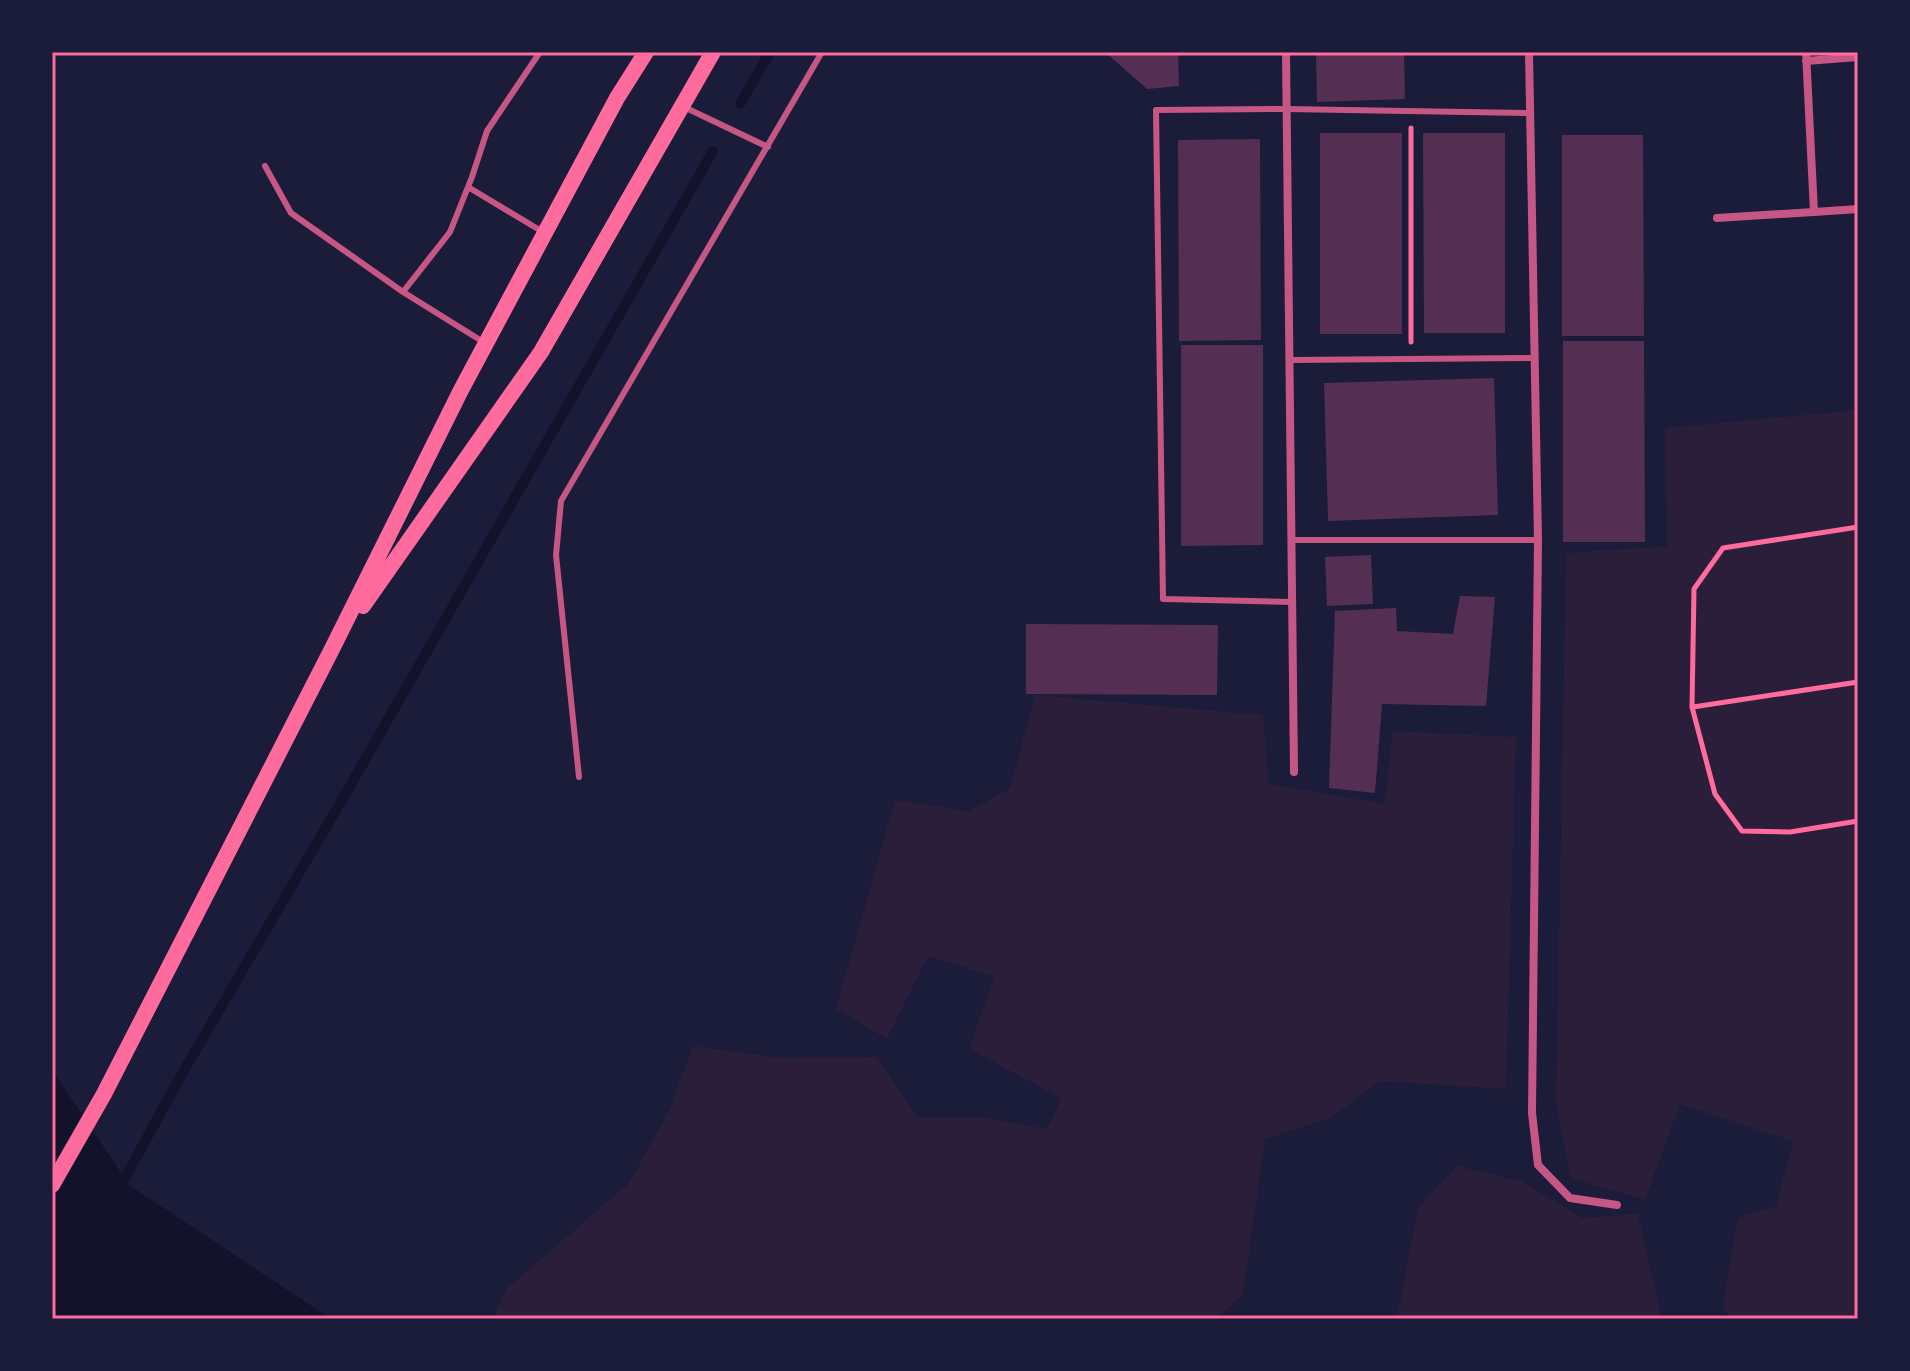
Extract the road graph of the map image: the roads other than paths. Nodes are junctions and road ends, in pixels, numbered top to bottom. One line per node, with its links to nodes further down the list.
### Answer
1 (540, 52): 14 (lane)
2 (646, 52): 18 (main road)
3 (713, 52): 9 (main road)
4 (822, 52): 12 (lane)
5 (1286, 52): 10 (street)
6 (1529, 52): 11 (street)
7 (1806, 56): 8 (street); 16 (street)
8 (1858, 57)
9 (682, 106): 12 (lane); 26 (main road)
10 (1286, 109): 11 (lane); 22 (street); 25 (lane)
11 (1530, 113): 21 (street)
12 (768, 147): 28 (lane)
13 (265, 166): 19 (lane)
14 (468, 187): 18 (lane); 19 (lane)
15 (1858, 209): 16 (street)
16 (1814, 212): 17 (street)
17 (1717, 218)
18 (545, 233): 20 (main road)
19 (403, 292): 20 (lane)
20 (486, 343): 26 (main road)
21 (1534, 358): 22 (lane); 24 (street)
22 (1289, 360): 23 (street)
23 (1292, 540): 24 (lane); 25 (street)
24 (1538, 540): 30 (street)
25 (1292, 602): 27 (street)
26 (332, 649): 29 (main road)
27 (1294, 772)
28 (579, 777)
29 (52, 1185)
30 (1617, 1205)

